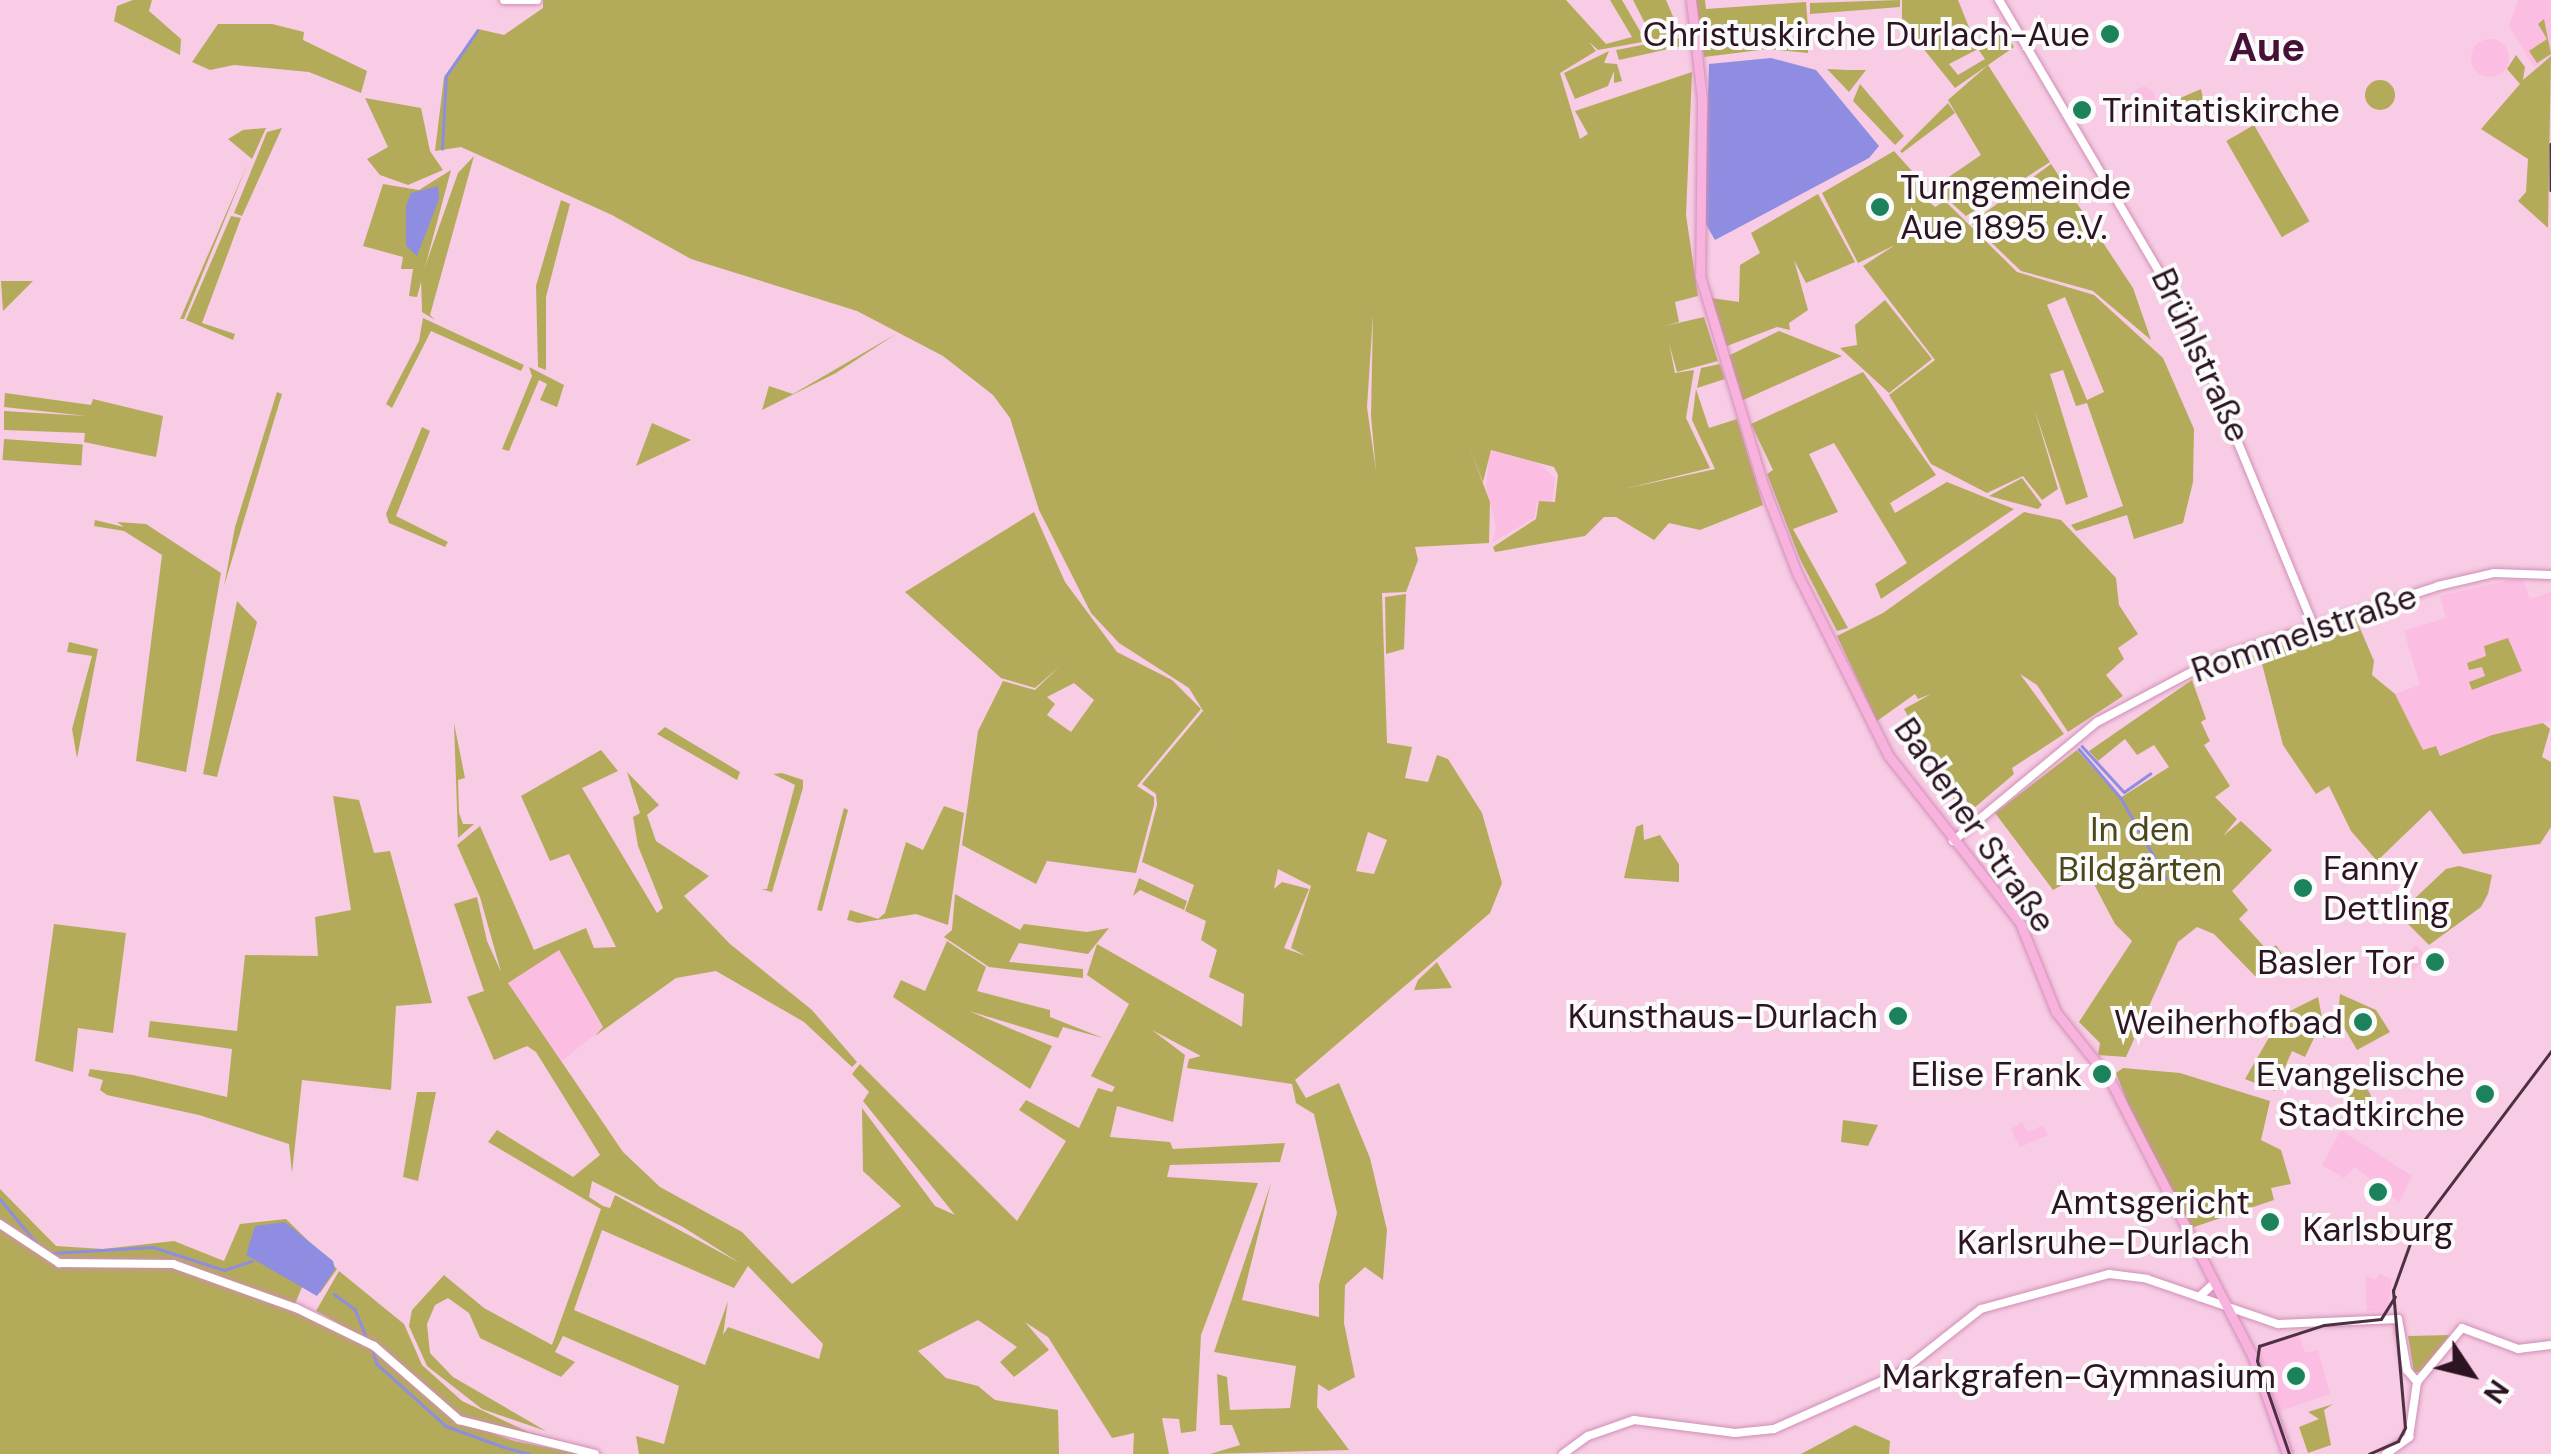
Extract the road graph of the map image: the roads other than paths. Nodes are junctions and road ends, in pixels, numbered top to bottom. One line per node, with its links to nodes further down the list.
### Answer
1 (504, 0): 2 (street)
2 (525, 0): 3 (street)
3 (537, 0)
4 (1691, 0): 8 (main road, Badener Straße)
5 (1998, 0): 7 (street, Brühlstraße)
6 (2551, 575): 7 (street, Rommelstraße)
7 (2312, 623): 8 (street, Rommelstraße)
8 (1953, 841): 10 (main road, Badener Straße)
9 (0, 1224): 17 (street)
10 (2211, 1286): 11 (street); 12 (main road, Badener Straße)
11 (2200, 1297): 12 (street); 18 (street)
12 (2222, 1306): 13 (street); 14 (main road, Badener Straße)
13 (2252, 1316): 14 (street); 16 (street)
14 (2238, 1331): 19 (main road, Badener Straße)
15 (2551, 1345): 16 (street)
16 (2417, 1382): 20 (street)
17 (595, 1454)
18 (1563, 1454)
19 (2287, 1454)
20 (2386, 1454)

